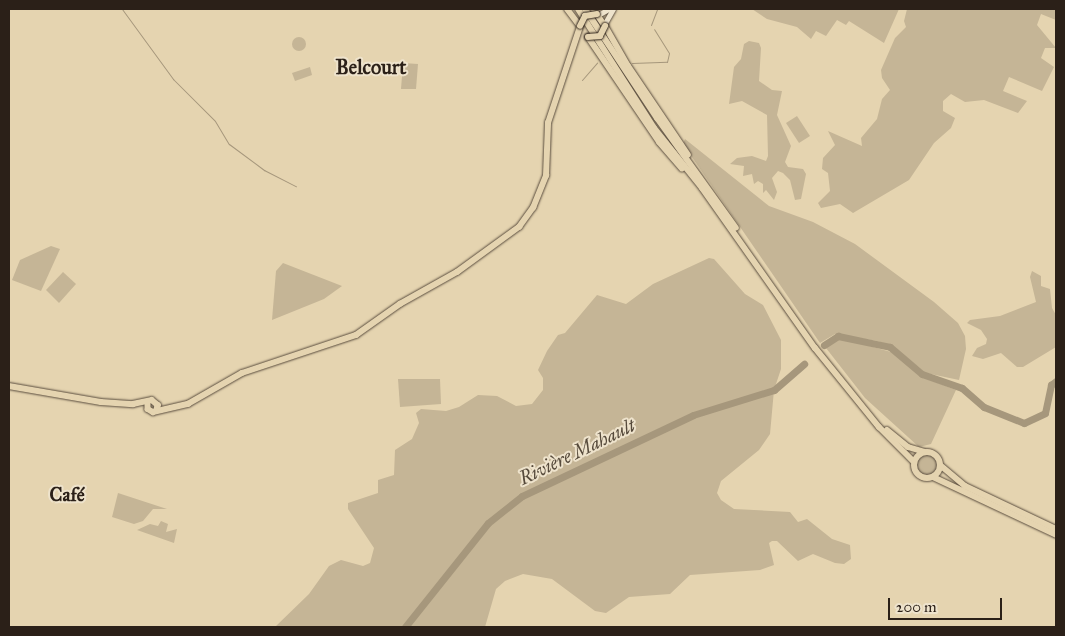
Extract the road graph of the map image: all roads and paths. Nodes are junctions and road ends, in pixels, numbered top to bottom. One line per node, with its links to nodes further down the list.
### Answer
1 (567, 9): 7 (highway)
2 (578, 9): 10 (highway)
3 (585, 9): 10 (highway)
4 (611, 9): 5 (street); 6 (street)
5 (596, 12): 6 (main road); 7 (main road, bridge)
6 (605, 24): 8 (main road, bridge); 10 (highway)
7 (580, 26): 8 (main road); 9 (main road)
8 (588, 37): 9 (main road); 10 (highway)
9 (575, 44): 13 (main road)
10 (704, 186): 14 (highway); 15 (highway)
11 (9, 386): 12 (main road)
12 (148, 406): 13 (main road); 13 (main road)
13 (157, 406)
14 (924, 452): 15 (highway); 16 (highway)
15 (914, 462): 17 (highway)
16 (940, 465): 17 (highway); 18 (highway)
17 (933, 476): 19 (highway)
18 (1056, 529)
19 (1056, 534)

